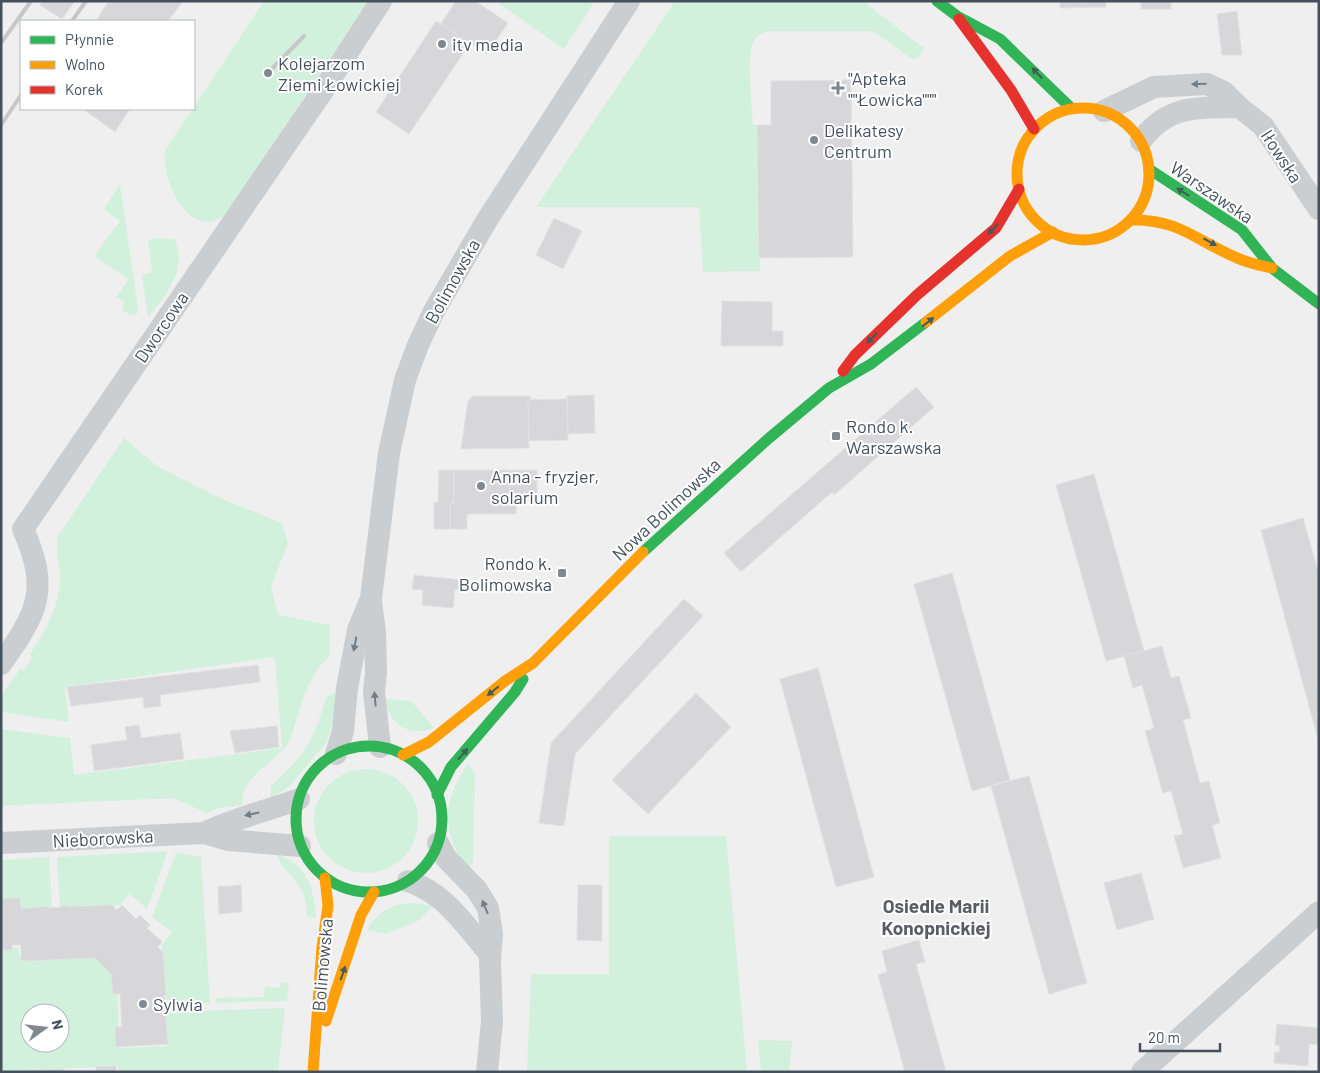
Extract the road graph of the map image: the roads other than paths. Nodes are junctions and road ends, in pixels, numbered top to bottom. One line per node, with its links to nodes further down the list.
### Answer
1 (381, 1): 20 (street, Dworcowa)
2 (629, 1): 18 (street, Bolimowska)
3 (937, 1): 4 (main road)
4 (957, 16): 5 (main road, one-way to 4); 8 (main road)
5 (1071, 108): 7 (main road); 8 (main road)
6 (1239, 108): 7 (street, Iłowska, one-way to 7); 9 (street); 12 (street, Iłowska)
7 (1104, 111): 9 (main road)
8 (1034, 129): 11 (main road)
9 (1141, 141): 10 (main road)
10 (1149, 169): 13 (main road); 15 (main road, Warszawska, one-way to 10)
11 (1019, 189): 14 (main road); 17 (main road, Nowa Bolimowska, one-way to 17)
12 (1319, 209)
13 (1131, 220): 14 (main road); 15 (main road, Warszawska, one-way to 15)
14 (1053, 232): 17 (main road, Nowa Bolimowska, one-way to 14)
15 (1272, 268): 16 (main road, Warszawska)
16 (1319, 304)
17 (829, 388): 19 (main road, Nowa Bolimowska)
18 (371, 598): 21 (street, Bolimowska, one-way to 18); 22 (street, Bolimowska, one-way to 22)
19 (533, 663): 23 (main road, Nowa Bolimowska, one-way to 23); 24 (main road, Nowa Bolimowska, one-way to 19)
20 (1, 664)
21 (380, 747): 22 (main road); 23 (main road)
22 (336, 754): 25 (main road)
23 (403, 755): 24 (main road)
24 (437, 795): 28 (main road)
25 (299, 799): 26 (street, Nieborowska, one-way to 26); 29 (main road)
26 (204, 833): 27 (street, Nieborowska); 29 (street, Nieborowska)
27 (1, 843)
28 (438, 843): 31 (main road); 34 (street, one-way to 28)
29 (300, 846): 30 (main road)
30 (325, 878): 32 (main road); 35 (main road, Bolimowska)
31 (408, 881): 32 (main road); 34 (street)
32 (374, 892): 35 (main road, Bolimowska, one-way to 32)
33 (1319, 912): 38 (street)
34 (490, 954): 37 (street)
35 (315, 1052): 36 (main road, Bolimowska)
36 (313, 1072)
37 (487, 1072)
38 (1142, 1072)

